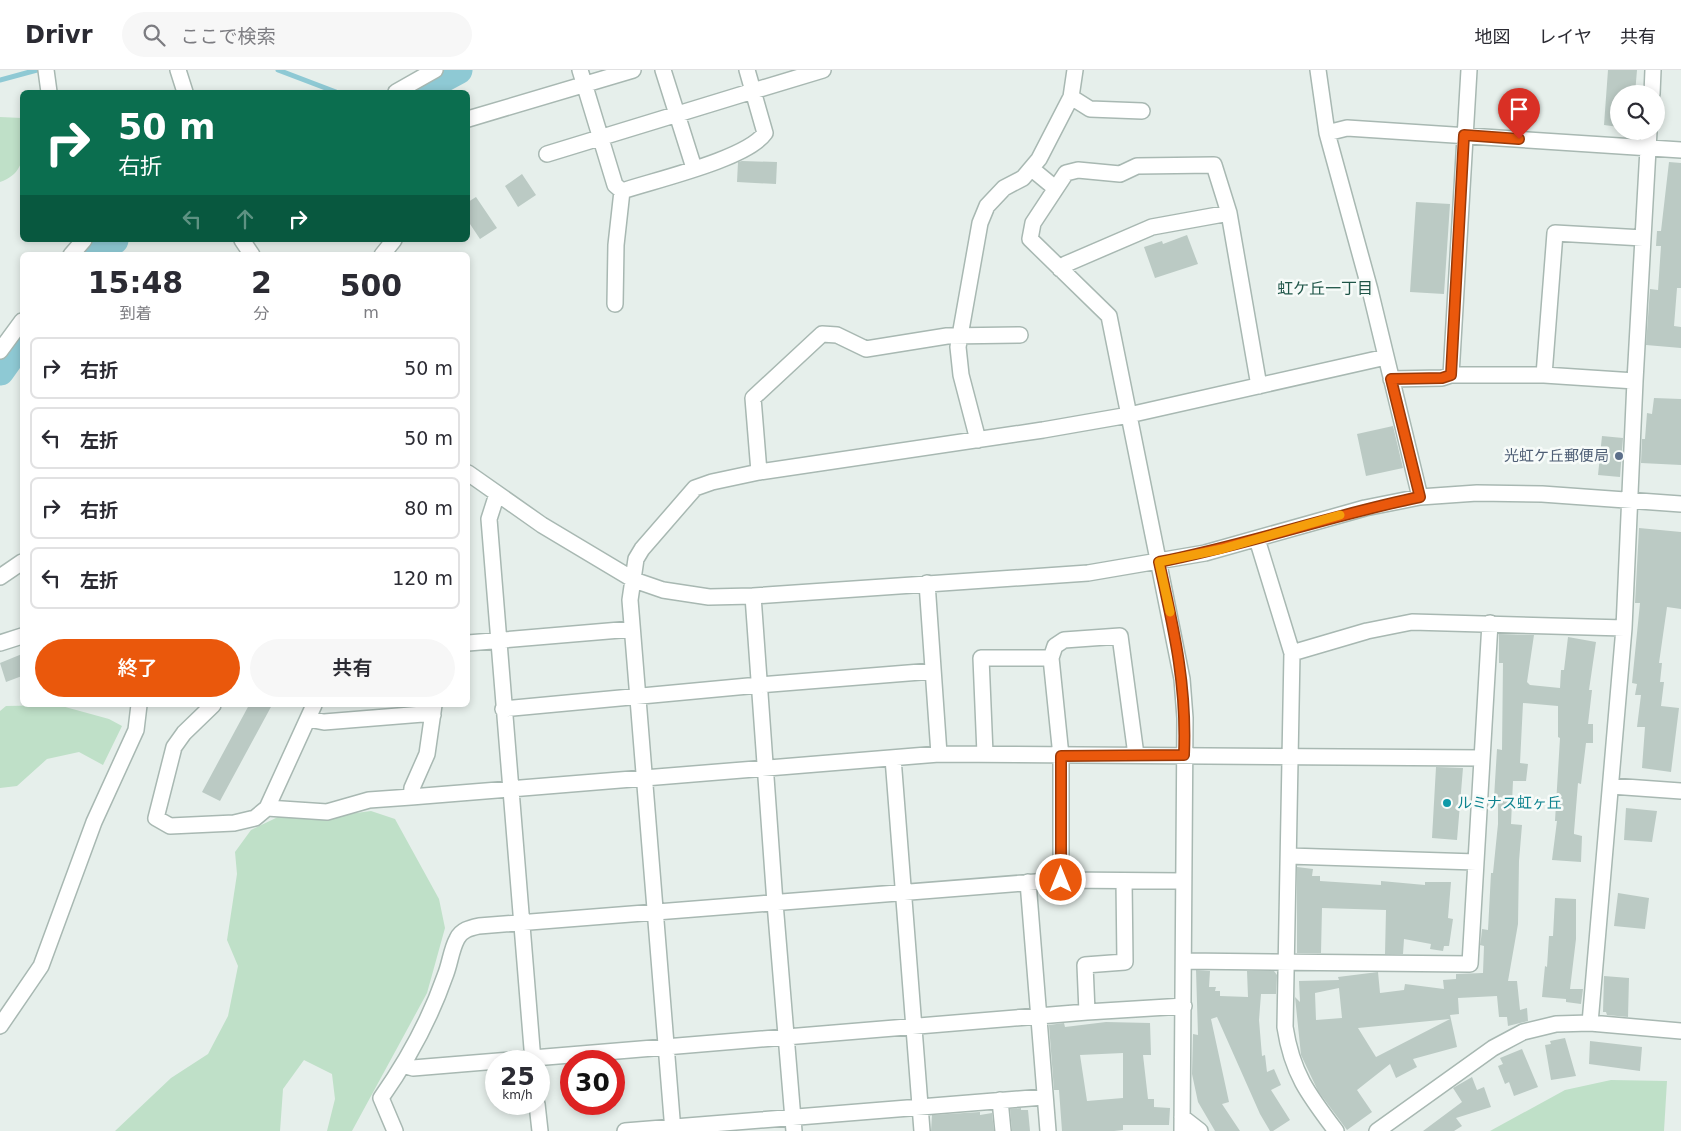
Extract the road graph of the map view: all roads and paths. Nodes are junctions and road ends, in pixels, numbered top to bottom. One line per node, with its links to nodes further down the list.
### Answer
1 (46, 70): 16 (street)
2 (178, 70): 17 (street)
3 (435, 70): 15 (street)
4 (580, 70): 13 (street)
5 (633, 70): 13 (street)
6 (664, 70): 21 (street)
7 (748, 70): 18 (street)
8 (823, 70): 18 (street)
9 (1075, 70): 19 (street)
10 (1318, 70): 23 (street)
11 (1468, 70): 24 (street)
12 (1653, 70): 14 (street)
13 (584, 85): 22 (street); 25 (street)
14 (1652, 85)
15 (412, 89)
16 (49, 90)
17 (184, 90)
18 (753, 91): 21 (street); 30 (street)
19 (1071, 97): 20 (street); 31 (street)
20 (1142, 111)
21 (677, 114): 25 (street); 30 (street)
22 (470, 118)
23 (1327, 133): 24 (street); 46 (street)
24 (1464, 135): 27 (street); 47 (street)
25 (601, 137): 29 (street); 33 (street)
26 (1648, 140): 27 (street)
27 (1648, 148): 28 (street); 35 (street)
28 (1681, 150)
29 (548, 154)
30 (694, 168): 33 (street)
31 (1032, 169): 32 (street); 44 (street)
32 (1055, 188): 34 (street); 40 (street)
33 (622, 191): 41 (street)
34 (1229, 213): 40 (street); 51 (street)
35 (1643, 238): 48 (street); 50 (street)
36 (82, 242): 38 (street)
37 (392, 242): 39 (street)
38 (74, 252)
39 (384, 252)
40 (1060, 269): 52 (street)
41 (615, 304)
42 (20, 324): 45 (street)
43 (1020, 335): 44 (street)
44 (958, 336): 53 (street); 54 (street)
45 (0, 351)
46 (1386, 357): 49 (street); 51 (street)
47 (1451, 375): 48 (street); 49 (street)
48 (1544, 375): 50 (street)
49 (1391, 379): 57 (street)
50 (1635, 381): 58 (street)
51 (1259, 386): 52 (street)
52 (1129, 415): 53 (street); 61 (street)
53 (978, 440): 54 (street)
54 (759, 472): 64 (street)
55 (470, 474): 56 (street)
56 (497, 494): 64 (street); 71 (street)
57 (1420, 497): 58 (street); 60 (street)
58 (1631, 501): 59 (street); 68 (street)
59 (1681, 504)
60 (1258, 539): 61 (street); 74 (street)
61 (1159, 562): 65 (street); 87 (street)
62 (20, 563): 63 (street)
63 (0, 577)
64 (634, 580): 66 (street); 69 (street)
65 (927, 583): 66 (street); 76 (street)
66 (754, 596): 77 (street)
67 (1490, 623): 68 (street); 74 (street); 91 (street)
68 (1624, 628): 94 (street)
69 (632, 629): 71 (street); 78 (street)
70 (20, 637): 73 (street)
71 (498, 640): 72 (street); 81 (street)
72 (470, 643)
73 (0, 644)
74 (1292, 653): 89 (street)
75 (1052, 658): 85 (street); 86 (street); 88 (street)
76 (933, 672): 77 (street); 84 (street)
77 (759, 685): 78 (street); 92 (street)
78 (637, 698): 81 (street); 93 (street)
79 (139, 707): 115 (street)
80 (211, 707): 98 (street)
81 (503, 709): 95 (street)
82 (434, 710): 83 (street); 97 (street)
83 (311, 712): 98 (street)
84 (940, 754): 85 (street); 90 (street)
85 (986, 754): 88 (street)
86 (1136, 755): 87 (street); 88 (street)
87 (1184, 755): 89 (street); 103 (street)
88 (1061, 756): 101 (street)
89 (1290, 757): 91 (street); 99 (street)
90 (893, 758): 92 (street); 105 (street)
91 (1482, 758): 100 (street)
92 (765, 767): 93 (street); 106 (street)
93 (644, 778): 95 (street); 107 (street)
94 (1611, 786): 96 (street); 114 (street)
95 (510, 790): 97 (street); 108 (street)
96 (1681, 791)
97 (411, 798): 98 (street)
98 (267, 808)
99 (1289, 856): 100 (street); 110 (street)
100 (1476, 862): 110 (street)
101 (1061, 880): 102 (street); 104 (street)
102 (1124, 881): 103 (street); 112 (street)
103 (1184, 881): 109 (street)
104 (1028, 882): 105 (street); 113 (street)
105 (904, 893): 106 (street); 116 (street)
106 (775, 903): 107 (street); 118 (street)
107 (654, 913): 108 (street); 119 (street)
108 (521, 924): 120 (street); 123 (street)
109 (1184, 961): 110 (street); 111 (street)
110 (1286, 963): 138 (street)
111 (1184, 1006): 112 (street); 128 (street)
112 (1087, 1012): 113 (street)
113 (1040, 1016): 116 (street); 124 (street)
114 (1590, 1023): 117 (street); 139 (street)
115 (0, 1026)
116 (913, 1027): 118 (street); 126 (street)
117 (1681, 1031)
118 (787, 1036): 119 (street); 129 (street)
119 (666, 1046): 121 (street); 130 (street)
120 (532, 1050)
121 (550, 1058)
122 (485, 1063): 123 (street)
123 (404, 1065): 131 (street)
124 (1044, 1097): 125 (street); 136 (street)
125 (1000, 1100): 126 (street); 135 (street)
126 (920, 1108): 129 (street); 134 (street)
127 (538, 1115): 132 (street)
128 (1182, 1124): 137 (street)
129 (794, 1125): 130 (street)
130 (673, 1129): 133 (street)
131 (395, 1131)
132 (540, 1131)
133 (625, 1131)
134 (922, 1131)
135 (1003, 1131)
136 (1048, 1131)
137 (1200, 1131)
138 (1336, 1131)
139 (1376, 1131)

